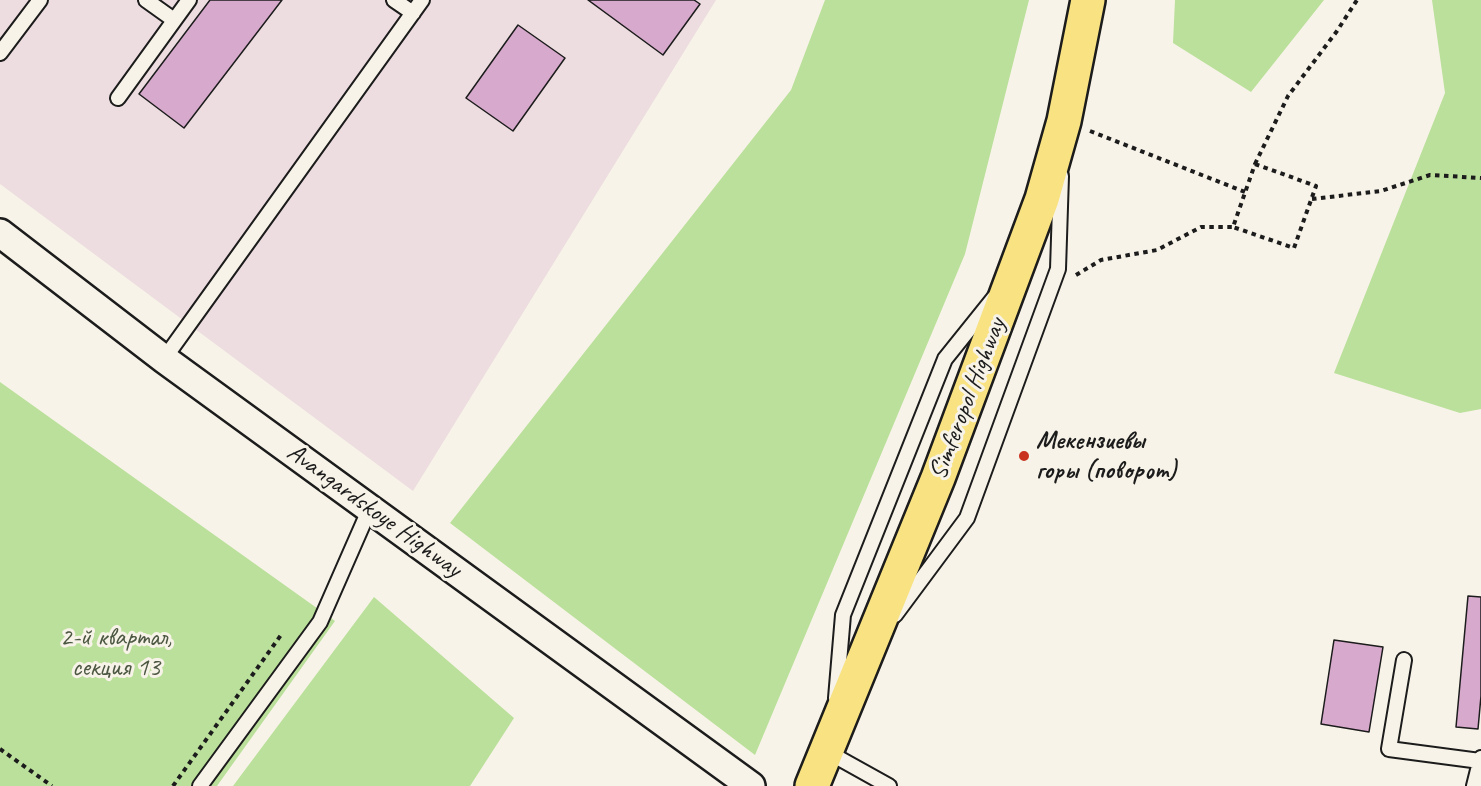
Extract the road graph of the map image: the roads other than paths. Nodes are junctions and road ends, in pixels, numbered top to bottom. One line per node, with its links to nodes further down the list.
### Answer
1 (40, 0): 9 (lane)
2 (146, 0): 8 (lane)
3 (189, 0): 8 (lane)
4 (394, 0): 7 (lane)
5 (422, 0): 7 (lane)
6 (1088, 0): 11 (main road, Simferopol Highway)
7 (413, 13): 14 (lane)
8 (174, 20): 10 (lane)
9 (0, 53)
10 (118, 98)
11 (1064, 122): 13 (main road, Simferopol Highway); 16 (lane)
12 (0, 233): 14 (street, Avangardskoye Highway)
13 (1017, 268): 16 (main road, Simferopol Highway); 18 (lane)
14 (164, 359): 15 (street, Avangardskoye Highway)
15 (370, 508): 20 (lane); 21 (street, Avangardskoye Highway)
16 (863, 657): 18 (main road, Simferopol Highway)
17 (1404, 660): 19 (lane)
18 (830, 742): 22 (main road, Simferopol Highway); 23 (lane)
19 (1480, 759): 24 (lane)
20 (200, 786)
21 (751, 786)
22 (812, 786)
23 (889, 786)
24 (1474, 786)

